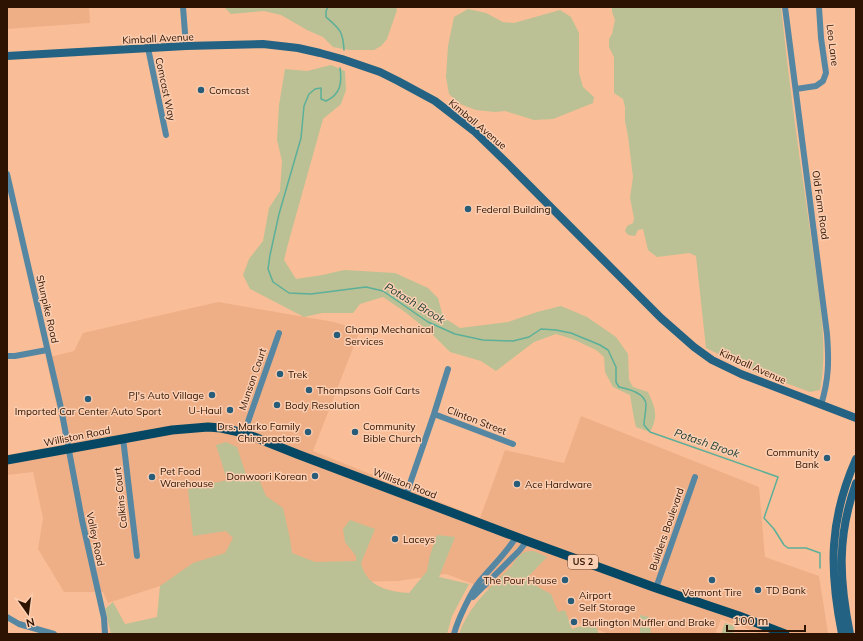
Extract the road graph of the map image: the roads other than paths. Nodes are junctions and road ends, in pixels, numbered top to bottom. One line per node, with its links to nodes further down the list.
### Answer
1 (183, 7): 4 (street)
2 (785, 7): 7 (street, Old Farm Road)
3 (819, 7): 7 (street, Leo Lane)
4 (186, 46): 5 (main road, Kimball Avenue); 14 (main road, Kimball Avenue)
5 (148, 48): 6 (main road, Kimball Avenue); 8 (street, Comcast Way)
6 (7, 56)
7 (796, 89): 14 (street, Old Farm Road)
8 (166, 135)
9 (7, 174): 11 (street, Shunpike Road)
10 (279, 333): 17 (street, Munson Court)
11 (47, 350): 12 (street); 20 (street, Shunpike Road)
12 (7, 356)
13 (448, 369): 15 (street)
14 (821, 405): 16 (main road, Kimball Avenue)
15 (434, 414): 19 (street, Clinton Street); 25 (street)
16 (856, 418)
17 (244, 433): 18 (main road, Williston Road / US 2); 25 (main road, Williston Road / US 2)
18 (124, 438): 20 (main road, Williston Road / US 2); 28 (street, Calkins Court)
19 (514, 444)
20 (68, 448): 22 (main road, Williston Road / US 2); 35 (street, Valley Road)
21 (856, 459): 30 (main road)
22 (7, 460)
23 (695, 477): 29 (street, Builders Boulevard)
24 (856, 483): 31 (main road)
25 (406, 495): 26 (main road, Williston Road / US 2)
26 (516, 537): 27 (main road, Williston Road / US 2); 32 (street)
27 (527, 541): 29 (main road, Williston Road / US 2); 32 (street)
28 (137, 556)
29 (656, 588): 37 (main road, Williston Road / US 2)
30 (835, 590): 31 (main road); 38 (main road)
31 (844, 597): 39 (main road)
32 (469, 601): 36 (street)
33 (7, 617): 34 (street)
34 (54, 634)
35 (105, 634)
36 (454, 634)
37 (785, 634)
38 (842, 634)
39 (850, 634)

